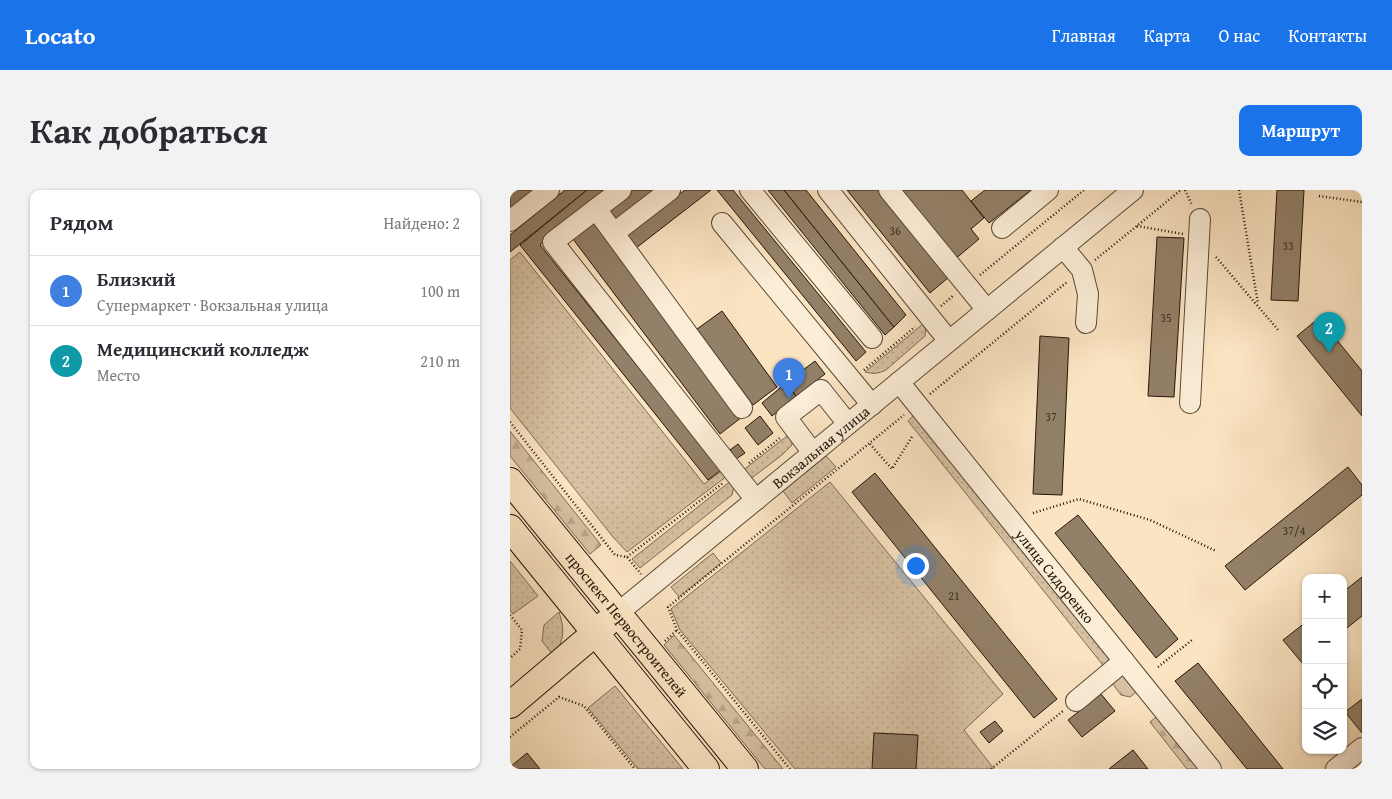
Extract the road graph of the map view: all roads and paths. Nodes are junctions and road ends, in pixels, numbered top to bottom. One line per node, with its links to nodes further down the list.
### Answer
1 (549, 190): 14 (street)
2 (621, 190): 12 (street)
3 (670, 190): 17 (street)
4 (750, 190): 22 (street)
5 (828, 190): 23 (street)
6 (888, 190): 20 (street)
7 (1048, 190): 16 (street)
8 (1133, 190): 18 (street, Вокзальная улица)
9 (1239, 190): 19 (path)
10 (1319, 196): 11 (path)
11 (1362, 202)
12 (596, 209): 17 (street); 34 (street)
13 (1200, 219): 25 (street)
14 (510, 221)
15 (722, 223): 26 (street)
16 (1002, 228)
17 (614, 233): 27 (street)
18 (1064, 247): 20 (street, Вокзальная улица); 21 (street)
19 (1258, 307)
20 (987, 310): 23 (street, Вокзальная улица)
21 (1086, 323)
22 (872, 338)
23 (949, 342): 24 (street, Вокзальная улица)
24 (899, 382): 26 (street, Вокзальная улица); 47 (street, улица Сидоренко)
25 (1190, 403)
26 (872, 405): 29 (street, Вокзальная улица)
27 (742, 408)
28 (510, 422): 38 (path)
29 (848, 424): 32 (street, Вокзальная улица); 32 (street)
30 (912, 435): 31 (path)
31 (869, 443)
32 (813, 453): 34 (street, Вокзальная улица)
33 (510, 481): 40 (main road, проспект Первостроителей)
34 (756, 500): 40 (street, Вокзальная улица)
35 (1033, 513): 37 (path)
36 (510, 528): 43 (main road, проспект Первостроителей)
37 (1216, 551)
38 (642, 575)
39 (668, 607): 42 (path)
40 (618, 613): 43 (main road, Вокзальная улица); 55 (main road, проспект Первостроителей)
41 (510, 615): 46 (path)
42 (677, 630): 45 (path); 56 (path)
43 (595, 632): 50 (main road, Вокзальная улица); 54 (main road, проспект Первостроителей)
44 (1192, 640): 48 (path)
45 (663, 643)
46 (510, 658)
47 (1124, 661): 49 (street); 58 (street, улица Сидоренко)
48 (1158, 667)
49 (1076, 701): 57 (path)
50 (510, 705)
51 (510, 737): 53 (path)
52 (1362, 748): 59 (street)
53 (635, 769)
54 (706, 769)
55 (745, 769)
56 (790, 769)
57 (991, 769)
58 (1211, 769)
59 (1336, 769)

